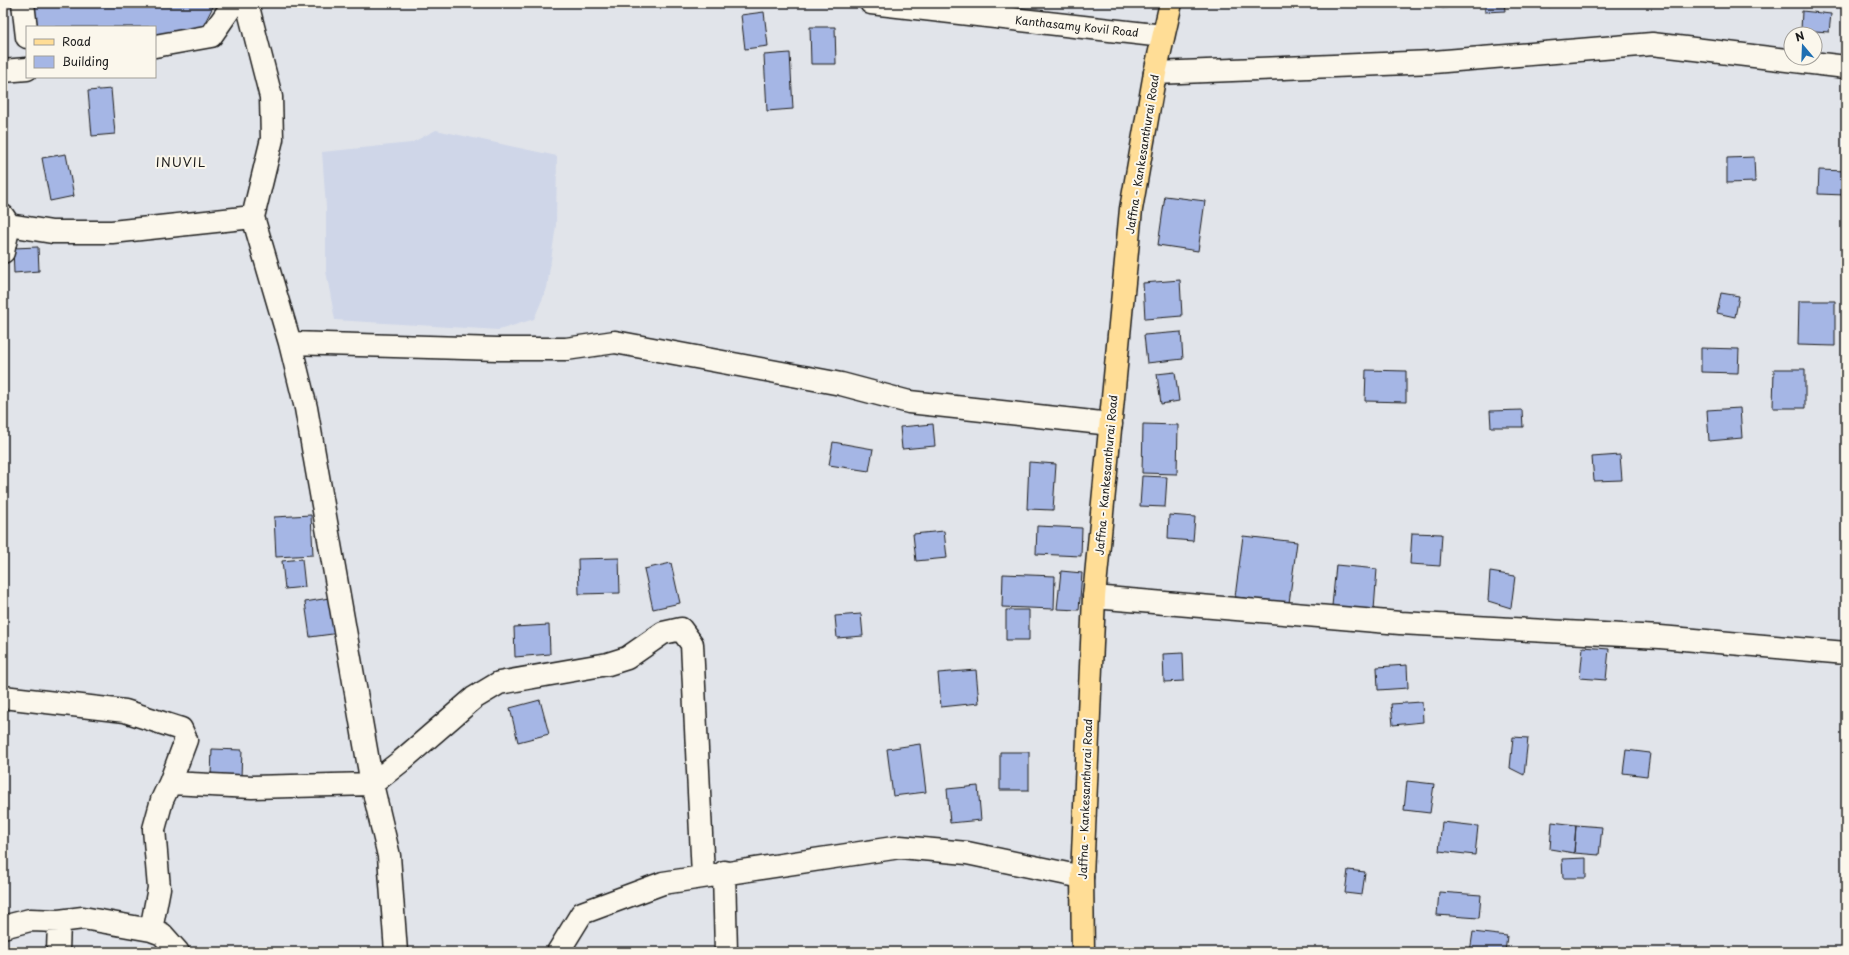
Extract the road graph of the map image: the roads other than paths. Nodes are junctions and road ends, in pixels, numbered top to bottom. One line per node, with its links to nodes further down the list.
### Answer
1 (22, 3): 6 (street)
2 (234, 3): 8 (street)
3 (247, 3): 13 (street)
4 (871, 3): 7 (street, Kanthasamy Kovil Road)
5 (1171, 3): 7 (main road, Jaffna - Kankesanthurai Road)
6 (26, 30)
7 (1163, 36): 12 (main road, Jaffna - Kankesanthurai Road)
8 (156, 46)
9 (1846, 67): 12 (street)
10 (26, 69): 11 (street)
11 (3, 71)
12 (1155, 73): 17 (main road, Jaffna - Kankesanthurai Road)
13 (253, 217): 14 (street); 16 (street)
14 (6, 220): 15 (street)
15 (3, 252)
16 (290, 343): 17 (street); 22 (street)
17 (1110, 424): 18 (main road, Jaffna - Kankesanthurai Road)
18 (1094, 597): 19 (street); 25 (main road, Jaffna - Kankesanthurai Road)
19 (1846, 653)
20 (3, 697): 21 (street)
21 (170, 783): 22 (street); 28 (street)
22 (372, 784): 24 (street); 31 (street)
23 (724, 872): 24 (street); 25 (street); 33 (street)
24 (703, 876): 32 (street)
25 (1082, 877): 34 (main road, Jaffna - Kankesanthurai Road)
26 (58, 921): 27 (street); 28 (street); 29 (street)
27 (3, 927)
28 (151, 930): 30 (street)
29 (58, 952)
30 (178, 952)
31 (396, 952)
32 (558, 952)
33 (726, 952)
34 (1083, 952)

